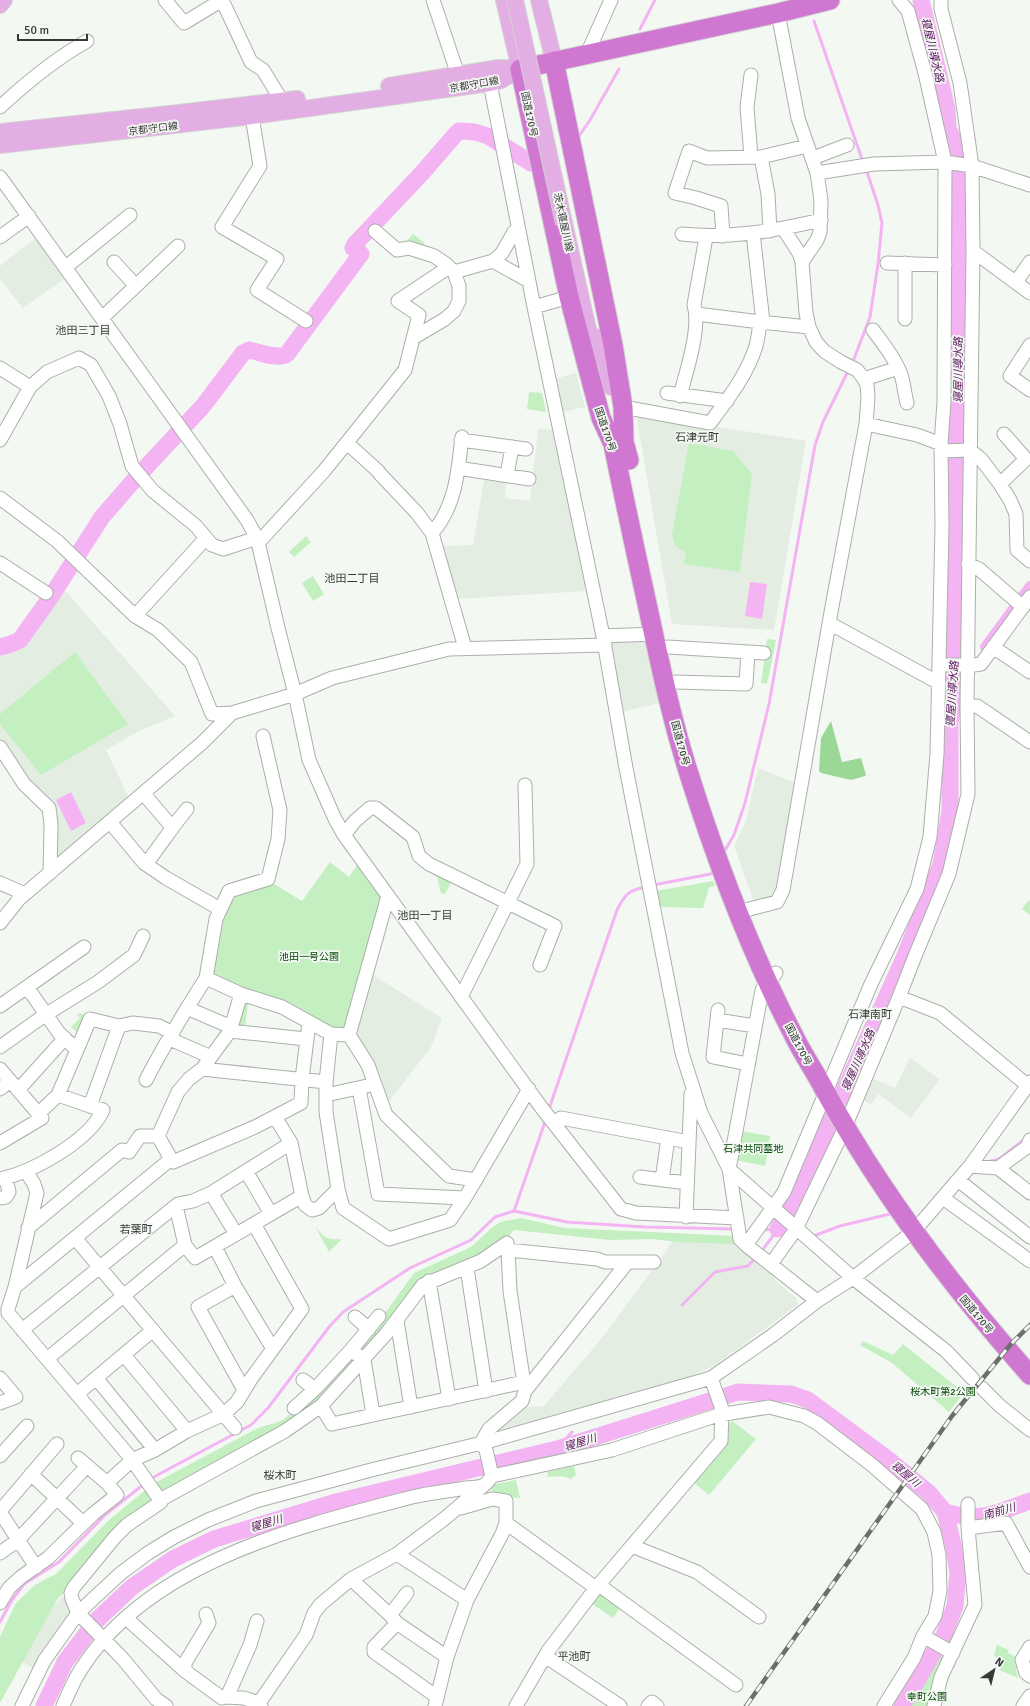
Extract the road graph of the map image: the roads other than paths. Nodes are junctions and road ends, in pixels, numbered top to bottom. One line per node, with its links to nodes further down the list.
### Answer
1 (4, 0): 13 (main road)
2 (165, 0): 22 (street)
3 (433, 0): 19 (street)
4 (504, 0): 18 (main road)
5 (515, 0): 38 (main road, 茨木寝屋川線, bridge)
6 (526, 0): 38 (main road, 茨木寝屋川線)
7 (539, 0): 17 (main road)
8 (611, 0): 16 (street)
9 (830, 0): 12 (highway)
10 (898, 0): 30 (street)
11 (940, 0): 31 (street)
12 (795, 4): 14 (highway)
13 (0, 5)
14 (778, 13): 16 (highway); 27 (street)
15 (87, 41): 23 (street)
16 (587, 54): 17 (highway)
17 (554, 61): 18 (highway); 83 (highway, 国道170号)
18 (520, 69): 19 (main road, 京都守口線); 21 (main road, 京都守口線); 63 (highway, 国道170号)
19 (458, 75): 22 (main road, 京都守口線)
20 (751, 75): 28 (street)
21 (490, 83): 24 (main road, 京都守口線); 42 (street)
22 (282, 101): 25 (main road, 京都守口線)
23 (0, 108)
24 (252, 116): 25 (main road, 京都守口線); 68 (street)
25 (0, 133)
26 (847, 145): 29 (street)
27 (807, 146): 28 (street); 29 (street)
28 (756, 157): 41 (street); 45 (street)
29 (813, 158): 32 (street)
30 (947, 162): 31 (street); 32 (street); 56 (street)
31 (970, 166): 34 (street); 49 (street)
32 (817, 173): 37 (street)
33 (0, 177): 36 (street)
34 (1030, 185)
35 (130, 215): 57 (street)
36 (28, 216): 46 (street); 57 (street)
37 (821, 220): 39 (street); 52 (street)
38 (570, 223): 88 (main road, 茨木寝屋川線)
39 (784, 228): 41 (street); 52 (street)
40 (375, 231): 58 (street)
41 (770, 231): 43 (street)
42 (519, 232): 50 (street); 59 (street)
43 (753, 233): 45 (street); 69 (street)
44 (682, 234): 47 (street)
45 (723, 236): 47 (street)
46 (0, 237)
47 (706, 237): 65 (street)
48 (178, 246): 61 (street)
49 (973, 251): 60 (street); 92 (street)
50 (494, 261): 58 (street); 59 (street)
51 (114, 262): 61 (street)
52 (802, 262): 70 (street)
53 (1030, 262): 60 (street)
54 (887, 263): 55 (street)
55 (905, 264): 56 (street); 67 (street)
56 (946, 265): 90 (street)
57 (66, 267): 66 (street)
58 (451, 269): 72 (street); 72 (street)
59 (529, 281): 64 (street)
60 (1016, 282): 62 (street)
61 (136, 286): 66 (street)
62 (1030, 293)
63 (569, 298): 64 (street); 88 (highway, 国道170号)
64 (534, 307): 109 (street)
65 (697, 314): 69 (street); 80 (street)
66 (102, 318): 100 (street)
67 (905, 319)
68 (306, 321)
69 (761, 322): 70 (street); 81 (street)
70 (809, 327): 76 (street)
71 (873, 330): 75 (street)
72 (413, 338): 87 (street)
73 (1030, 345): 78 (street)
74 (0, 368): 77 (street)
75 (898, 368): 76 (street); 82 (street)
76 (864, 379): 84 (street)
77 (30, 387): 86 (street); 99 (street)
78 (1030, 390)
79 (667, 393): 80 (street)
80 (680, 396): 81 (street)
81 (727, 401): 83 (street)
82 (907, 403)
83 (623, 407): 88 (highway, 国道170号)
84 (866, 424): 90 (street); 107 (street)
85 (1004, 434): 96 (street)
86 (0, 440)
87 (347, 443): 98 (street); 100 (street)
88 (618, 443): 108 (highway, 国道170号); 110 (highway, 国道170号)
89 (512, 447): 91 (street); 93 (street); 94 (street)
90 (942, 448): 92 (street); 115 (street)
91 (526, 449)
92 (968, 450): 96 (street); 103 (street)
93 (458, 468): 94 (street); 98 (street)
94 (507, 475): 95 (street)
95 (528, 479)
96 (1000, 484): 101 (street)
97 (0, 498): 106 (street)
98 (432, 533): 112 (street)
99 (206, 538): 100 (street); 106 (street)
100 (257, 540): 120 (street)
101 (1030, 561)
102 (0, 563): 104 (street)
103 (968, 564): 105 (street); 116 (street)
104 (46, 593)
105 (1023, 606): 111 (street)
106 (135, 616): 122 (street)
107 (829, 624): 119 (street); 140 (street)
108 (654, 634): 109 (street); 132 (highway, 国道170号)
109 (604, 641): 112 (street); 175 (street)
110 (668, 647): 113 (street); 118 (highway, 国道170号)
111 (993, 647): 116 (street); 117 (street)
112 (465, 648): 120 (street)
113 (748, 652): 114 (street); 118 (street)
114 (764, 653)
115 (940, 665): 116 (street); 119 (street)
116 (966, 665): 121 (street)
117 (1030, 672)
118 (676, 682): 132 (highway, 国道170号)
119 (939, 682): 177 (street)
120 (295, 694): 122 (street); 131 (street)
121 (967, 706): 124 (street); 150 (street)
122 (232, 713): 127 (street)
123 (263, 736): 139 (street)
124 (1030, 742)
125 (0, 747): 134 (street)
126 (525, 785): 138 (street)
127 (143, 794): 129 (street); 130 (street)
128 (187, 809): 130 (street)
129 (110, 822): 133 (street); 134 (street)
130 (172, 827): 133 (street)
131 (344, 835): 137 (street); 138 (street)
132 (722, 856): 140 (highway, 国道170号)
133 (146, 864): 139 (street)
134 (50, 873): 136 (street)
135 (0, 883): 136 (street)
136 (25, 894): 141 (street)
137 (388, 896): 149 (street); 159 (street)
138 (507, 902): 144 (street); 149 (street)
139 (220, 909): 146 (street)
140 (744, 910): 145 (highway, 国道170号)
141 (0, 923)
142 (143, 936): 153 (street)
143 (84, 948): 147 (street)
144 (540, 965)
145 (772, 977): 156 (street); 177 (highway, 国道170号)
146 (206, 978): 148 (street); 152 (street)
147 (27, 987): 151 (street); 153 (street)
148 (241, 994): 154 (street); 157 (street)
149 (461, 997): 179 (street)
150 (899, 997): 173 (street); 185 (street)
151 (0, 1006)
152 (187, 1008): 157 (street); 160 (street)
153 (45, 1015): 161 (street); 163 (street)
154 (309, 1023): 158 (street); 162 (street)
155 (119, 1026): 160 (street); 164 (street); 182 (street)
156 (755, 1026): 166 (street); 166 (street)
157 (230, 1029): 162 (street); 165 (street)
158 (331, 1034): 159 (street); 171 (street)
159 (349, 1035): 172 (street)
160 (172, 1036): 165 (street); 170 (street)
161 (65, 1038): 164 (street); 174 (street)
162 (306, 1039): 169 (street)
163 (0, 1047)
164 (78, 1050): 180 (street)
165 (211, 1057): 168 (street)
166 (748, 1064): 196 (street)
167 (0, 1069): 174 (street)
168 (202, 1069): 169 (street); 187 (street)
169 (302, 1079): 171 (street); 184 (street)
170 (146, 1080)
171 (326, 1082): 181 (street)
172 (375, 1084): 176 (street); 201 (street)
173 (1029, 1084): 194 (street)
174 (14, 1085): 178 (street); 183 (street)
175 (692, 1086): 189 (street); 196 (street)
176 (359, 1088): 181 (street); 210 (street)
177 (829, 1088): 185 (highway, 国道170号); 213 (street)
178 (0, 1089)
179 (529, 1089): 186 (street); 201 (street)
180 (58, 1095): 182 (street); 183 (street)
181 (326, 1095): 205 (street)
182 (90, 1106): 197 (street)
183 (39, 1113): 190 (street)
184 (275, 1117): 191 (street); 193 (street)
185 (846, 1118): 218 (highway, 国道170号); 220 (street)
186 (554, 1121): 188 (street); 215 (street)
187 (158, 1136): 219 (street); 223 (street)
188 (668, 1138): 189 (street); 202 (street)
189 (689, 1142): 204 (street)
190 (0, 1143)
191 (291, 1143): 198 (street); 208 (street)
192 (1029, 1145): 195 (street)
193 (173, 1162)
194 (970, 1166): 195 (street); 203 (street)
195 (998, 1168): 207 (street)
196 (729, 1169): 213 (street); 216 (street)
197 (26, 1171): 200 (street); 219 (street)
198 (246, 1171): 206 (street); 214 (street)
199 (640, 1177): 202 (street)
200 (3, 1178): 209 (street)
201 (476, 1180): 210 (street)
202 (662, 1180): 204 (street)
203 (958, 1180): 211 (street); 222 (street)
204 (687, 1183): 215 (street)
205 (338, 1189): 208 (street); 210 (street)
206 (211, 1193): 212 (street); 221 (street)
207 (1030, 1193)
208 (302, 1196): 214 (street)
209 (0, 1198)
210 (465, 1198)
211 (943, 1198): 218 (street); 228 (street)
212 (176, 1206): 225 (street); 232 (street)
213 (773, 1211): 220 (street); 224 (street)
214 (271, 1214): 217 (street)
215 (686, 1216): 216 (street)
216 (737, 1220): 224 (street)
217 (254, 1224): 221 (street); 246 (street)
218 (918, 1226): 234 (street); 249 (highway, 国道170号); 252 (highway, 国道170号)
219 (28, 1228): 237 (street)
220 (796, 1229): 231 (street); 234 (street)
221 (236, 1234): 226 (street)
222 (1030, 1237)
223 (75, 1238): 232 (street); 237 (street)
224 (746, 1241): 231 (street)
225 (184, 1245): 226 (street); 238 (street)
226 (216, 1247): 236 (street)
227 (508, 1250): 230 (street); 233 (street); 257 (street)
228 (1030, 1261)
229 (654, 1262): 230 (street)
230 (627, 1263): 257 (street)
231 (770, 1263): 239 (street)
232 (100, 1267): 238 (street); 244 (street)
233 (467, 1268): 235 (street); 260 (street)
234 (853, 1278): 239 (street); 273 (street)
235 (430, 1282): 242 (street); 262 (street)
236 (235, 1286): 246 (street); 259 (street)
237 (15, 1287): 244 (street)
238 (124, 1296): 245 (street); 250 (street)
239 (817, 1301): 256 (street)
240 (379, 1316): 243 (street)
241 (354, 1317): 243 (street)
242 (397, 1321): 251 (street); 265 (street)
243 (369, 1329): 247 (street)
244 (22, 1330): 250 (street)
245 (154, 1330): 248 (street); 268 (street)
246 (273, 1349): 259 (street)
247 (351, 1350): 251 (street); 258 (street)
248 (124, 1354): 254 (street); 272 (street)
249 (1030, 1356)
250 (47, 1359): 261 (street)
251 (364, 1360): 264 (street); 269 (street)
252 (1030, 1375)
253 (0, 1378): 263 (street)
254 (96, 1378): 261 (street); 276 (street)
255 (303, 1380): 258 (street)
256 (712, 1381): 267 (street); 275 (street)
257 (524, 1387): 260 (street); 275 (street)
258 (315, 1389): 266 (street)
259 (244, 1390): 268 (street)
260 (486, 1391): 262 (street)
261 (76, 1394): 278 (street)
262 (449, 1399): 265 (street)
263 (0, 1403)
264 (321, 1406): 269 (street); 283 (street)
265 (411, 1407): 269 (street)
266 (294, 1408)
267 (722, 1412): 280 (street); 291 (street); 307 (street)
268 (224, 1414): 271 (street); 272 (street)
269 (373, 1414)
270 (27, 1426): 277 (street)
271 (235, 1428)
272 (187, 1430): 276 (street)
273 (1030, 1430)
274 (57, 1444): 279 (street)
275 (484, 1447): 280 (street); 302 (street)
276 (155, 1450): 278 (street)
277 (0, 1456)
278 (132, 1460): 281 (street); 283 (street)
279 (31, 1474): 282 (street); 286 (street)
280 (489, 1478): 285 (street); 304 (street)
281 (106, 1483): 282 (street); 287 (street)
282 (57, 1498): 287 (street); 290 (street)
283 (160, 1500): 302 (street)
284 (968, 1507): 289 (street)
285 (456, 1509): 288 (street); 293 (street)
286 (0, 1511): 290 (street)
287 (84, 1523): 294 (street)
288 (506, 1523): 297 (street); 299 (street)
289 (968, 1526): 295 (street); 310 (street)
290 (18, 1540): 292 (street); 294 (street)
291 (632, 1546): 297 (street); 303 (street)
292 (0, 1553)
293 (397, 1554): 296 (street); 299 (street)
294 (36, 1568): 300 (street)
295 (1030, 1568)
296 (351, 1579): 305 (street); 319 (street)
297 (597, 1587): 311 (street); 315 (street)
298 (407, 1593): 305 (street)
299 (467, 1600): 312 (street)
300 (0, 1602)
301 (206, 1614): 313 (street)
302 (81, 1617): 308 (street); 320 (street)
303 (760, 1617)
304 (126, 1618): 308 (street); 313 (street)
305 (393, 1619): 312 (street); 318 (street)
306 (257, 1621): 317 (street)
307 (923, 1636): 310 (street); 327 (street)
308 (103, 1637): 321 (street); 322 (street)
309 (1030, 1647): 314 (street)
310 (952, 1653): 328 (street)
311 (545, 1656): 323 (street); 324 (street)
312 (447, 1657): 318 (street)
313 (186, 1671): 317 (street)
314 (1030, 1676)
315 (736, 1685)
316 (1030, 1696): 329 (street)
317 (227, 1697): 319 (street)
318 (436, 1701)
319 (260, 1705)
320 (22, 1706)
321 (63, 1706)
322 (166, 1706)
323 (516, 1706)
324 (620, 1706)
325 (648, 1706): 326 (street)
326 (657, 1706)
327 (884, 1706)
328 (934, 1706)
329 (1023, 1706)

